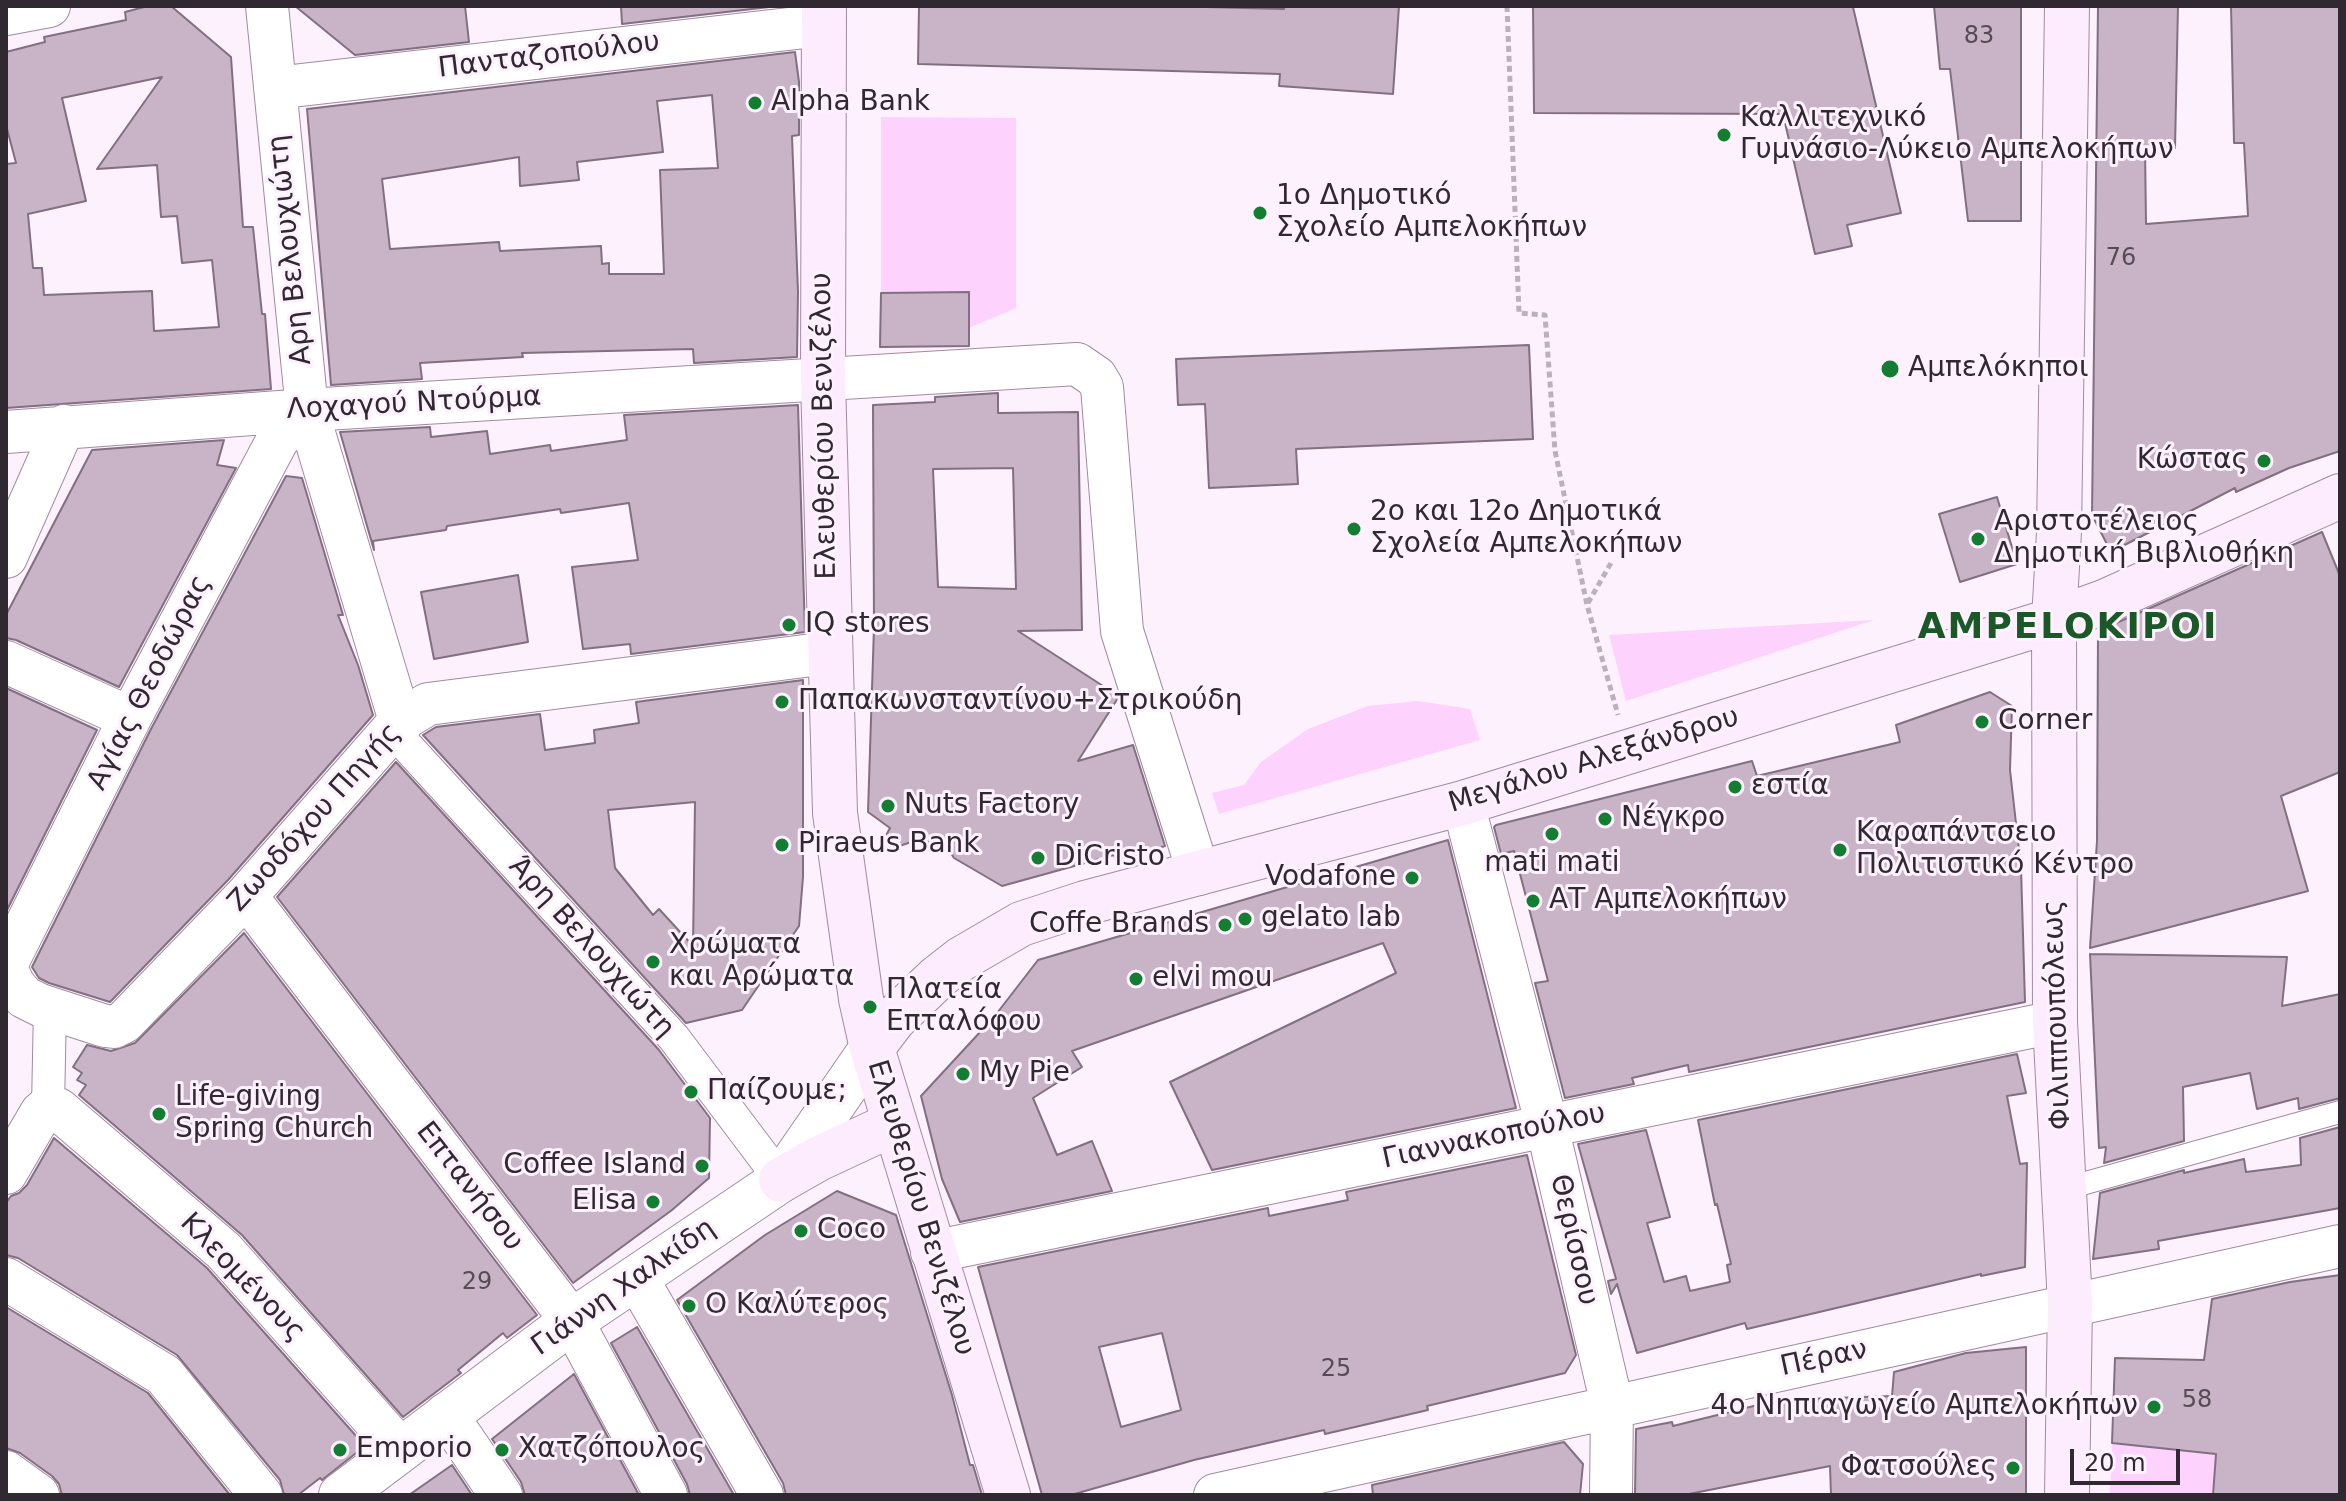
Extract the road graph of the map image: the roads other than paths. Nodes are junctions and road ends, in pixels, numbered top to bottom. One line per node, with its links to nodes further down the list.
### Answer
1 (49, 6): 4 (street)
2 (267, 6): 6 (street, Αρη Βελουχιώτη)
3 (2067, 6): 13 (main road, Φιλιππουπόλεως)
4 (6, 14)
5 (824, 15): 6 (street, Πανταζοπούλου); 7 (main road, Ελευθερίου Βενιζέλου)
6 (275, 88): 8 (street, Αρη Βελουχιώτη)
7 (823, 380): 8 (street, Λοχαγού Ντούρμα); 14 (main road, Ελευθερίου Βενιζέλου); 19 (street, Λοχαγού Ντούρμα)
8 (307, 410): 9 (street, Λοχαγού Ντούρμα); 16 (street, Αγίας Θεοδώρας); 17 (street, Αρη Βελουχιώτη)
9 (64, 426): 10 (street, Λοχαγού Ντούρμα); 12 (street)
10 (6, 432)
11 (2337, 507): 13 (main road, Μεγάλου Αλεξάνδρου)
12 (6, 557)
13 (2054, 620): 18 (main road, Μεγάλου Αλεξάνδρου); 23 (main road, Φιλιππουπόλεως)
14 (828, 653): 17 (street, Ζωοδόχου Πηγής); 24 (main road, Ελευθερίου Βενιζέλου)
15 (6, 662): 16 (street)
16 (130, 718): 21 (street, Αγίας Θεοδώρας)
17 (400, 721): 20 (street, Ζωοδόχου Πηγής); 30 (street, Άρη Βελουχιώτη)
18 (1463, 803): 19 (main road, Μεγάλου Αλεξάνδρου); 28 (street, Θερίσσου)
19 (1199, 874): 24 (main road, Μεγάλου Αλεξάνδρου)
20 (246, 896): 22 (street, Ζωοδόχου Πηγής); 37 (street, Επτανήσου)
21 (6, 967): 22 (street, Ζωοδόχου Πηγής)
22 (50, 1008): 26 (street)
23 (2055, 1022): 28 (street, Γιαννακοπούλου); 31 (main road, Φιλιππουπόλεως)
24 (872, 1048): 27 (main road, Ελευθερίου Βενιζέλου); 30 (street, Γιάννη Χαλκίδη)
25 (2340, 1112): 31 (lane)
26 (30, 1118): 29 (street); 40 (street, Κλεομένους)
27 (893, 1124): 30 (main road); 33 (main road, Ελευθερίου Βενιζέλου)
28 (1547, 1126): 33 (street, Γιαννακοπούλου); 38 (street, Θερίσσου)
29 (6, 1173)
30 (781, 1180): 34 (street, Γιάννη Χαλκίδη)
31 (2064, 1189): 36 (main road, Φιλιππουπόλεως)
32 (2340, 1246): 36 (street, Πέραν)
33 (932, 1252): 48 (main road, Ελευθερίου Βενιζέλου)
34 (636, 1277): 37 (street, Γιάννη Χαλκίδη); 47 (street)
35 (6, 1279): 43 (street)
36 (2070, 1304): 38 (street, Πέραν); 51 (main road, Φιλιππουπόλεως)
37 (572, 1321): 39 (street, Γιάννη Χαλκίδη); 46 (street, Επτανήσου)
38 (1612, 1405): 49 (street, Πέραν); 50 (street, Θερίσσου)
39 (446, 1414): 40 (street, Γιάννη Χαλκίδη); 45 (street)
40 (400, 1449): 44 (street, Γιάννη Χαλκίδη)
41 (6, 1472): 42 (street)
42 (38, 1495)
43 (261, 1495)
44 (341, 1495)
45 (501, 1495)
46 (666, 1495)
47 (762, 1495)
48 (1008, 1495)
49 (1215, 1495)
50 (1611, 1495)
51 (2067, 1495)

